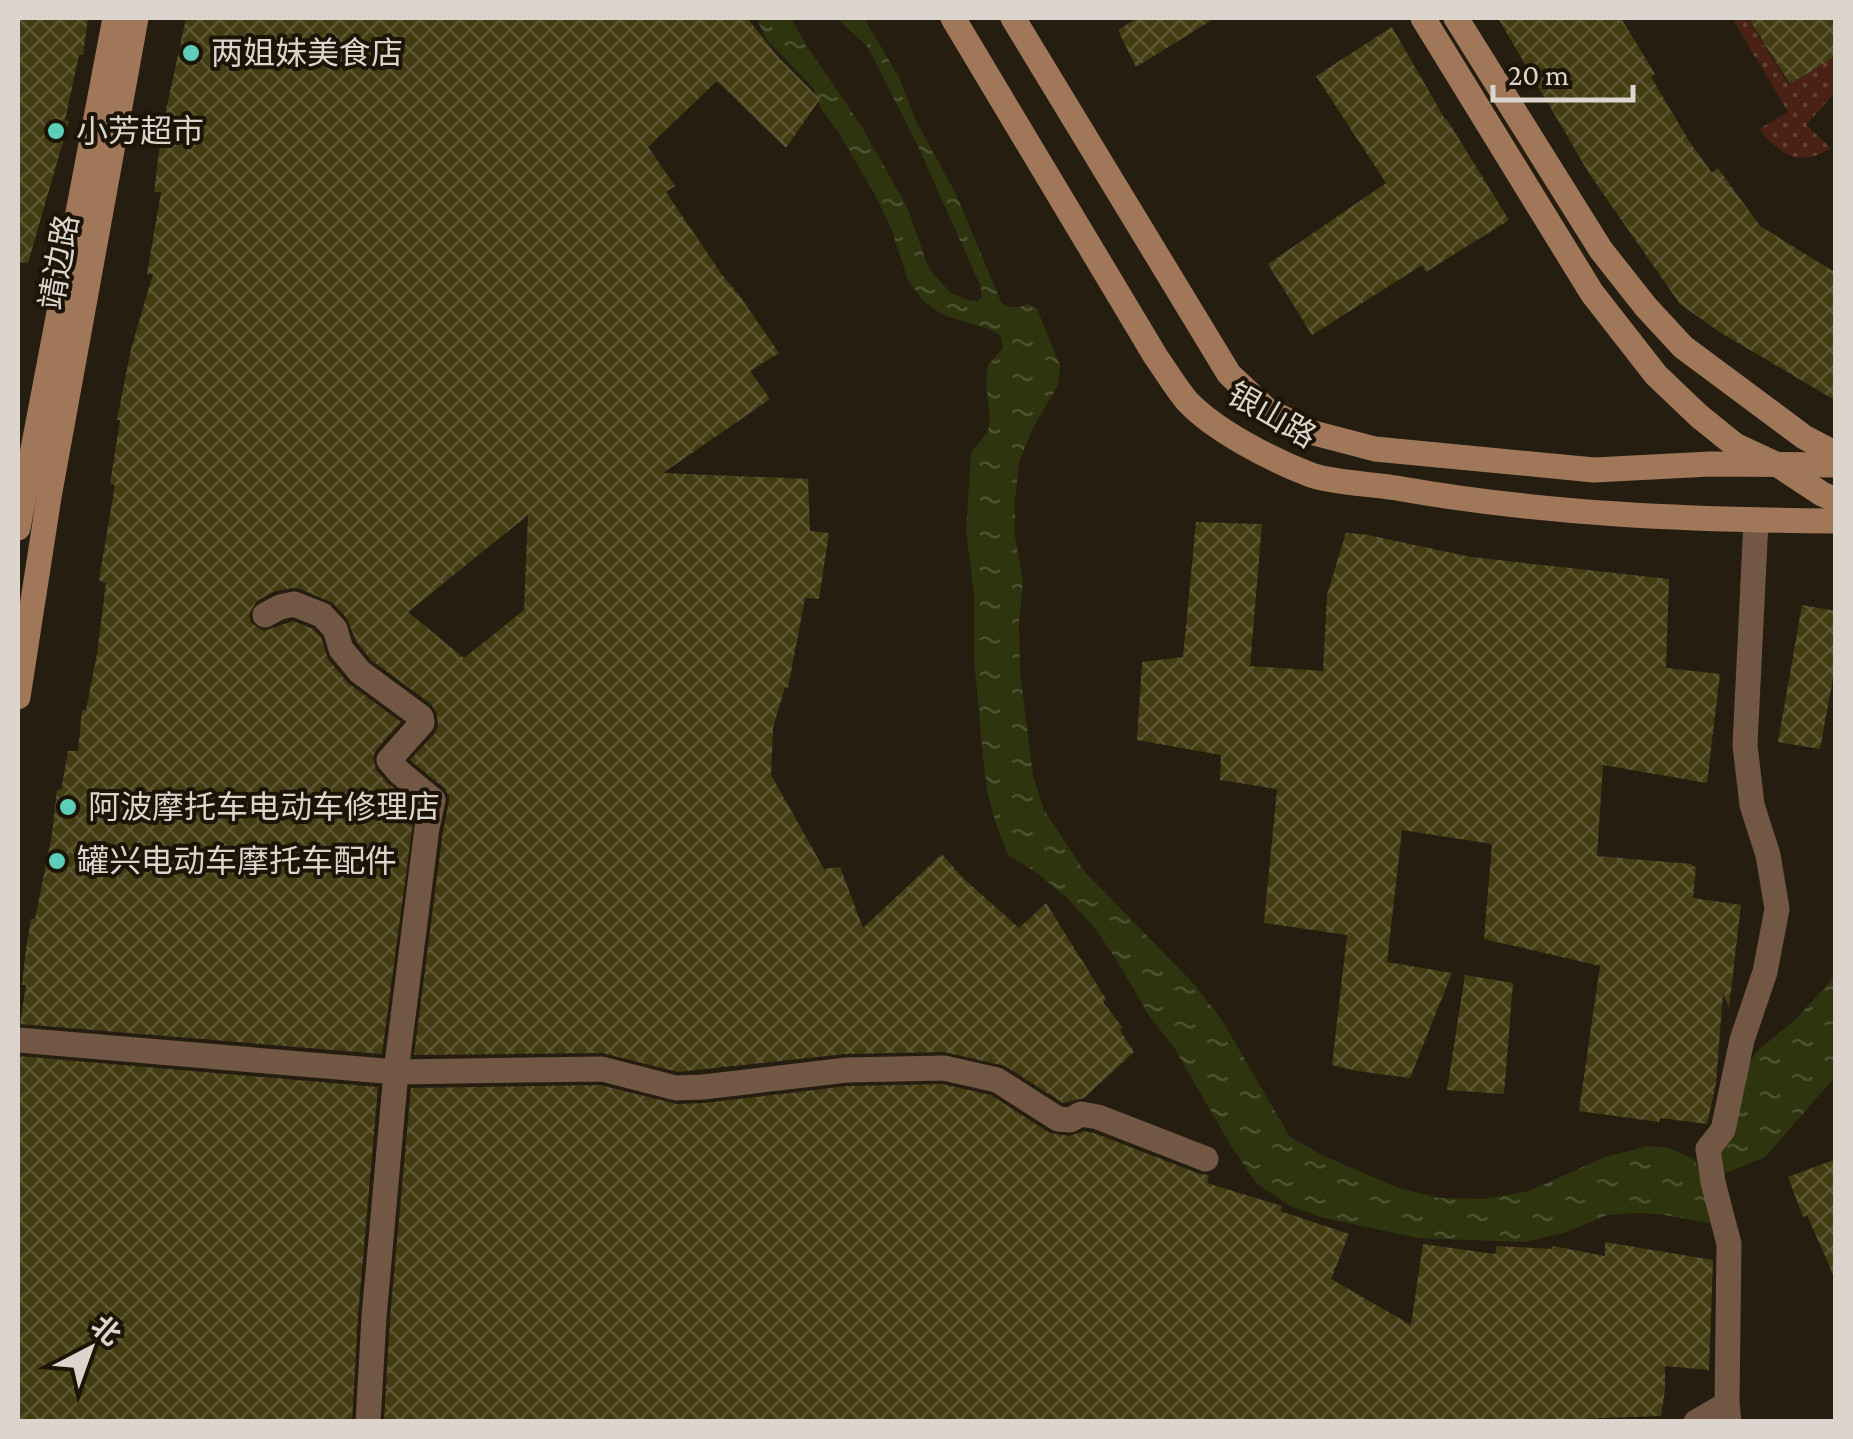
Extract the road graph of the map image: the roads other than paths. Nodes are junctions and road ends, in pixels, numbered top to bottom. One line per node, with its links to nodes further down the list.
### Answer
1 (115, 18): 13 (main road, 靖边路)
2 (136, 18): 15 (main road, 靖边路)
3 (953, 18): 11 (main road, 银山路)
4 (1013, 18): 8 (main road, 银山路)
5 (1423, 18): 8 (main road, 银山路)
6 (1456, 18): 7 (main road)
7 (1836, 454)
8 (1778, 465): 9 (main road, 银山路); 10 (main road, 银山路)
9 (1836, 465)
10 (1836, 500)
11 (1756, 521): 12 (main road, 银山路); 19 (street)
12 (1836, 521)
13 (18, 528)
14 (265, 615): 17 (street)
15 (18, 697)
16 (18, 1040): 17 (street)
17 (396, 1072): 18 (street); 20 (street)
18 (1206, 1159)
19 (1728, 1413): 21 (street)
20 (368, 1422)
21 (1696, 1422)

